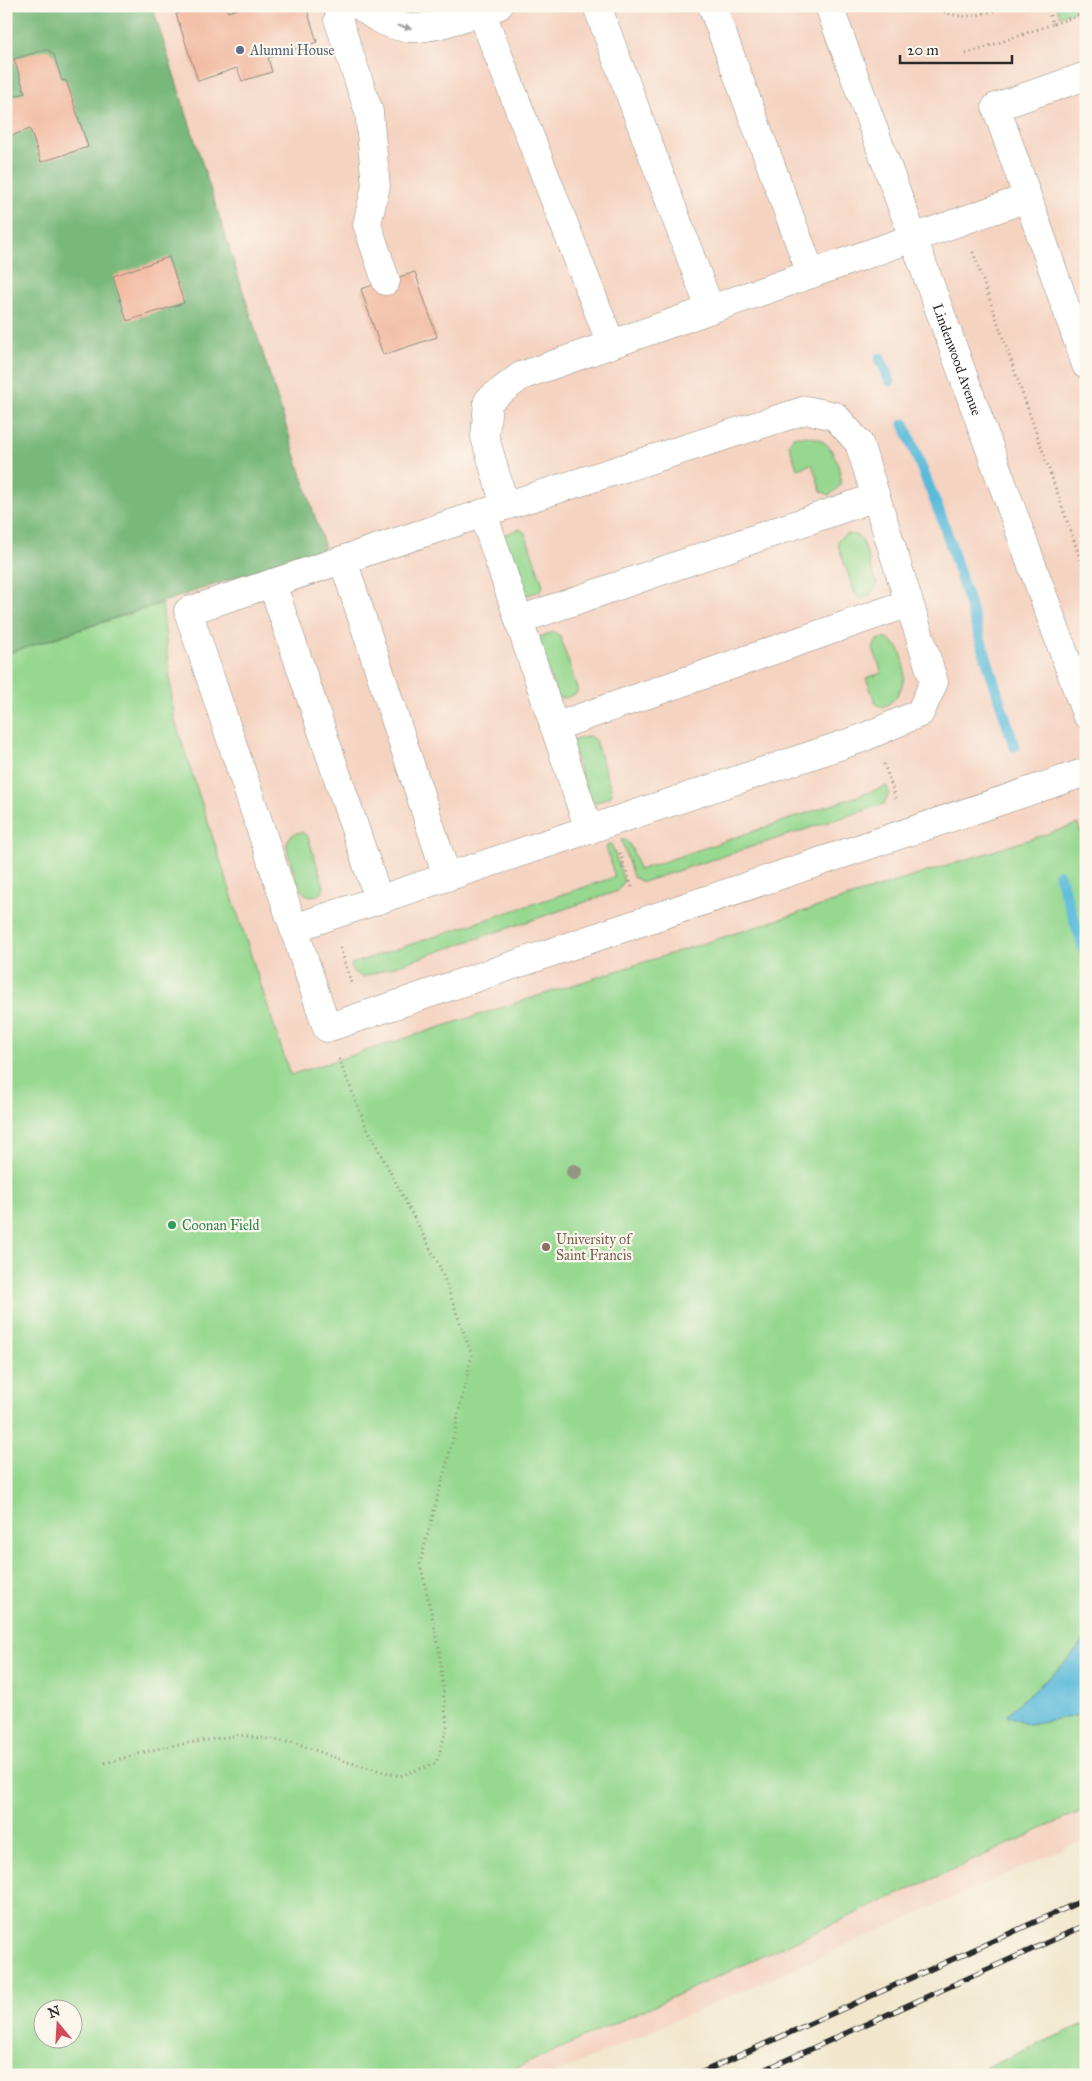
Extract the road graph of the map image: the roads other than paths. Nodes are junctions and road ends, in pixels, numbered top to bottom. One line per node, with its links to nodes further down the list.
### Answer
1 (344, 6): 11 (street)
2 (361, 6): 6 (street, one-way to 6)
3 (597, 6): 12 (street)
4 (712, 6): 10 (street)
5 (829, 6): 9 (street, Lindenwood Avenue)
6 (486, 8): 13 (street)
7 (1086, 76): 8 (street)
8 (1027, 198): 9 (street); 14 (street)
9 (913, 238): 10 (street); 21 (street, Lindenwood Avenue)
10 (812, 274): 12 (street)
11 (386, 281)
12 (710, 309): 13 (street)
13 (611, 344): 16 (street)
14 (1086, 365)
15 (876, 496): 16 (street); 19 (street); 20 (street)
16 (494, 510): 17 (street); 20 (street)
17 (343, 560): 18 (street); 25 (street)
18 (272, 583): 26 (street); 27 (street)
19 (909, 603): 22 (street); 24 (street)
20 (519, 620): 22 (street)
21 (1086, 714)
22 (554, 727): 24 (street)
23 (1086, 772): 27 (street)
24 (588, 830): 25 (street)
25 (447, 877): 26 (street)
26 (379, 900): 27 (street)
27 (294, 928)

